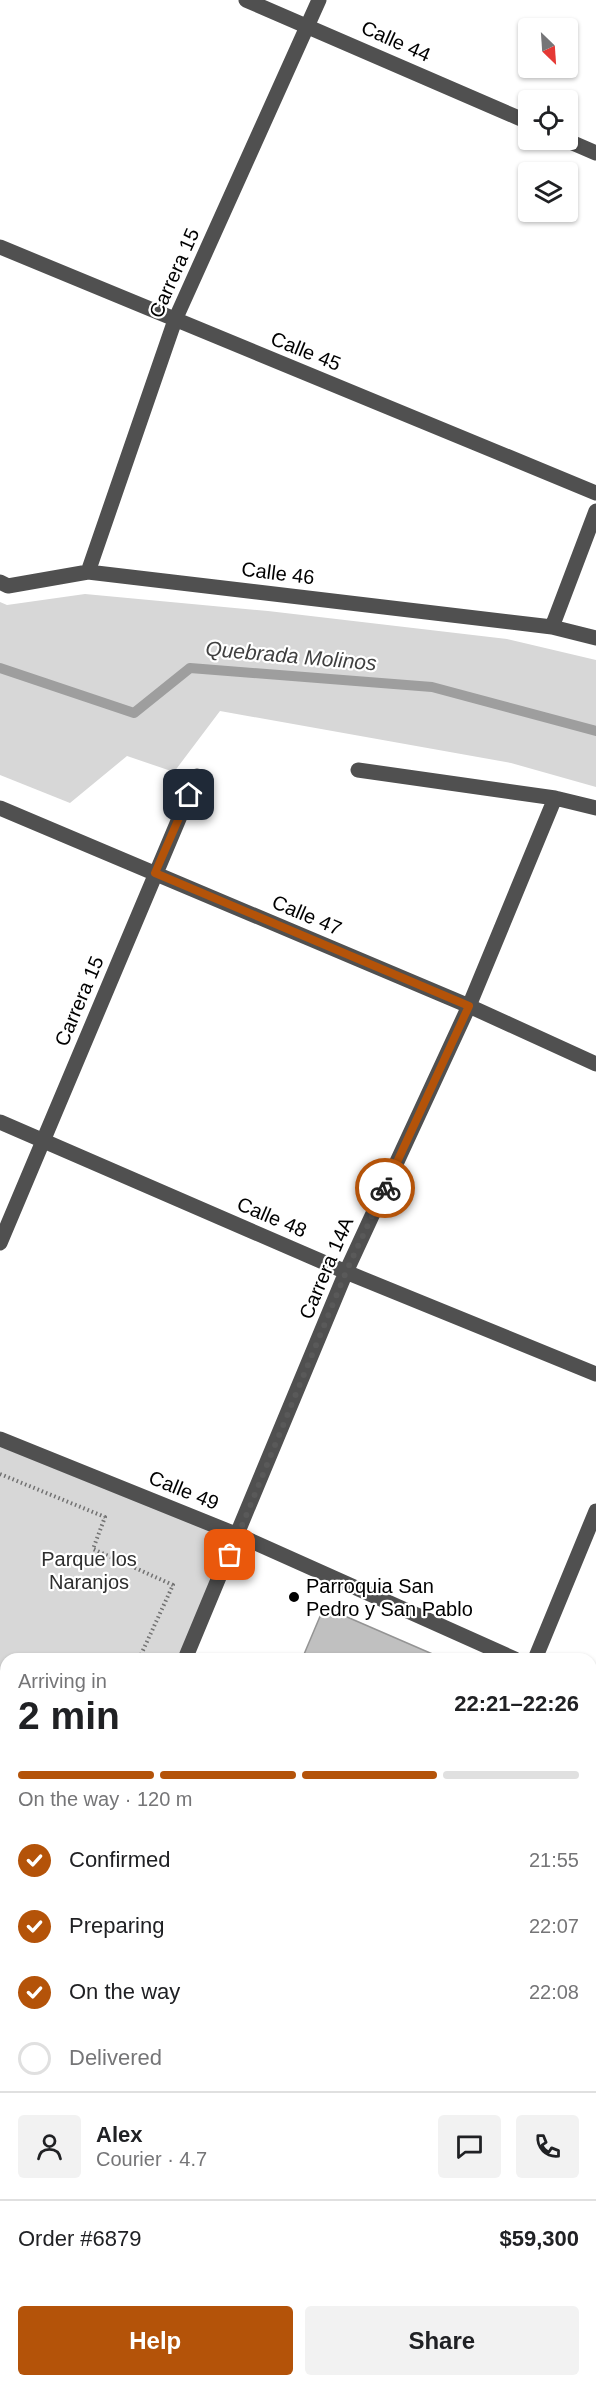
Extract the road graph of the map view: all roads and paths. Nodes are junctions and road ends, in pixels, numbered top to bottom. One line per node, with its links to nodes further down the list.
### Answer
1 (246, 0): 3 (street, Calle 44)
2 (319, 0): 3 (street, Carrera 15)
3 (308, 25): 4 (street, Calle 44); 8 (street, Carrera 15)
4 (518, 118)
5 (578, 145): 6 (street)
6 (596, 153)
7 (0, 247): 8 (street, Calle 45)
8 (175, 320): 9 (street, Calle 45); 11 (street, Carrera 15)
9 (596, 493)
10 (596, 511): 13 (street)
11 (88, 572): 12 (street, Calle 46); 13 (street, Calle 46)
12 (0, 582)
13 (552, 627): 14 (street, Calle 46)
14 (596, 638)
15 (358, 770): 17 (street)
16 (197, 776): 20 (street, Carrera 15)
17 (555, 798): 19 (street); 21 (street, Carrera 14A)
18 (0, 808): 20 (street, Calle 47)
19 (596, 808)
20 (155, 873): 21 (street, Calle 47); 24 (street, Carrera 15)
21 (469, 1006): 22 (street, Calle 47); 26 (street, Carrera 14A)
22 (596, 1064)
23 (0, 1122): 24 (street, Calle 48)
24 (43, 1141): 25 (street, Carrera 15); 26 (street, Calle 48)
25 (0, 1243)
26 (346, 1272): 27 (street, Calle 48); 31 (street, Carrera 14A)
27 (596, 1374)
28 (0, 1439): 31 (street, Calle 49)
29 (0, 1474): 32 (path)
30 (596, 1511): 35 (street)
31 (238, 1535): 33 (street, Carrera 14A); 34 (street, Calle 49)
32 (142, 1653)
33 (188, 1653)
34 (502, 1653)
35 (537, 1653)

